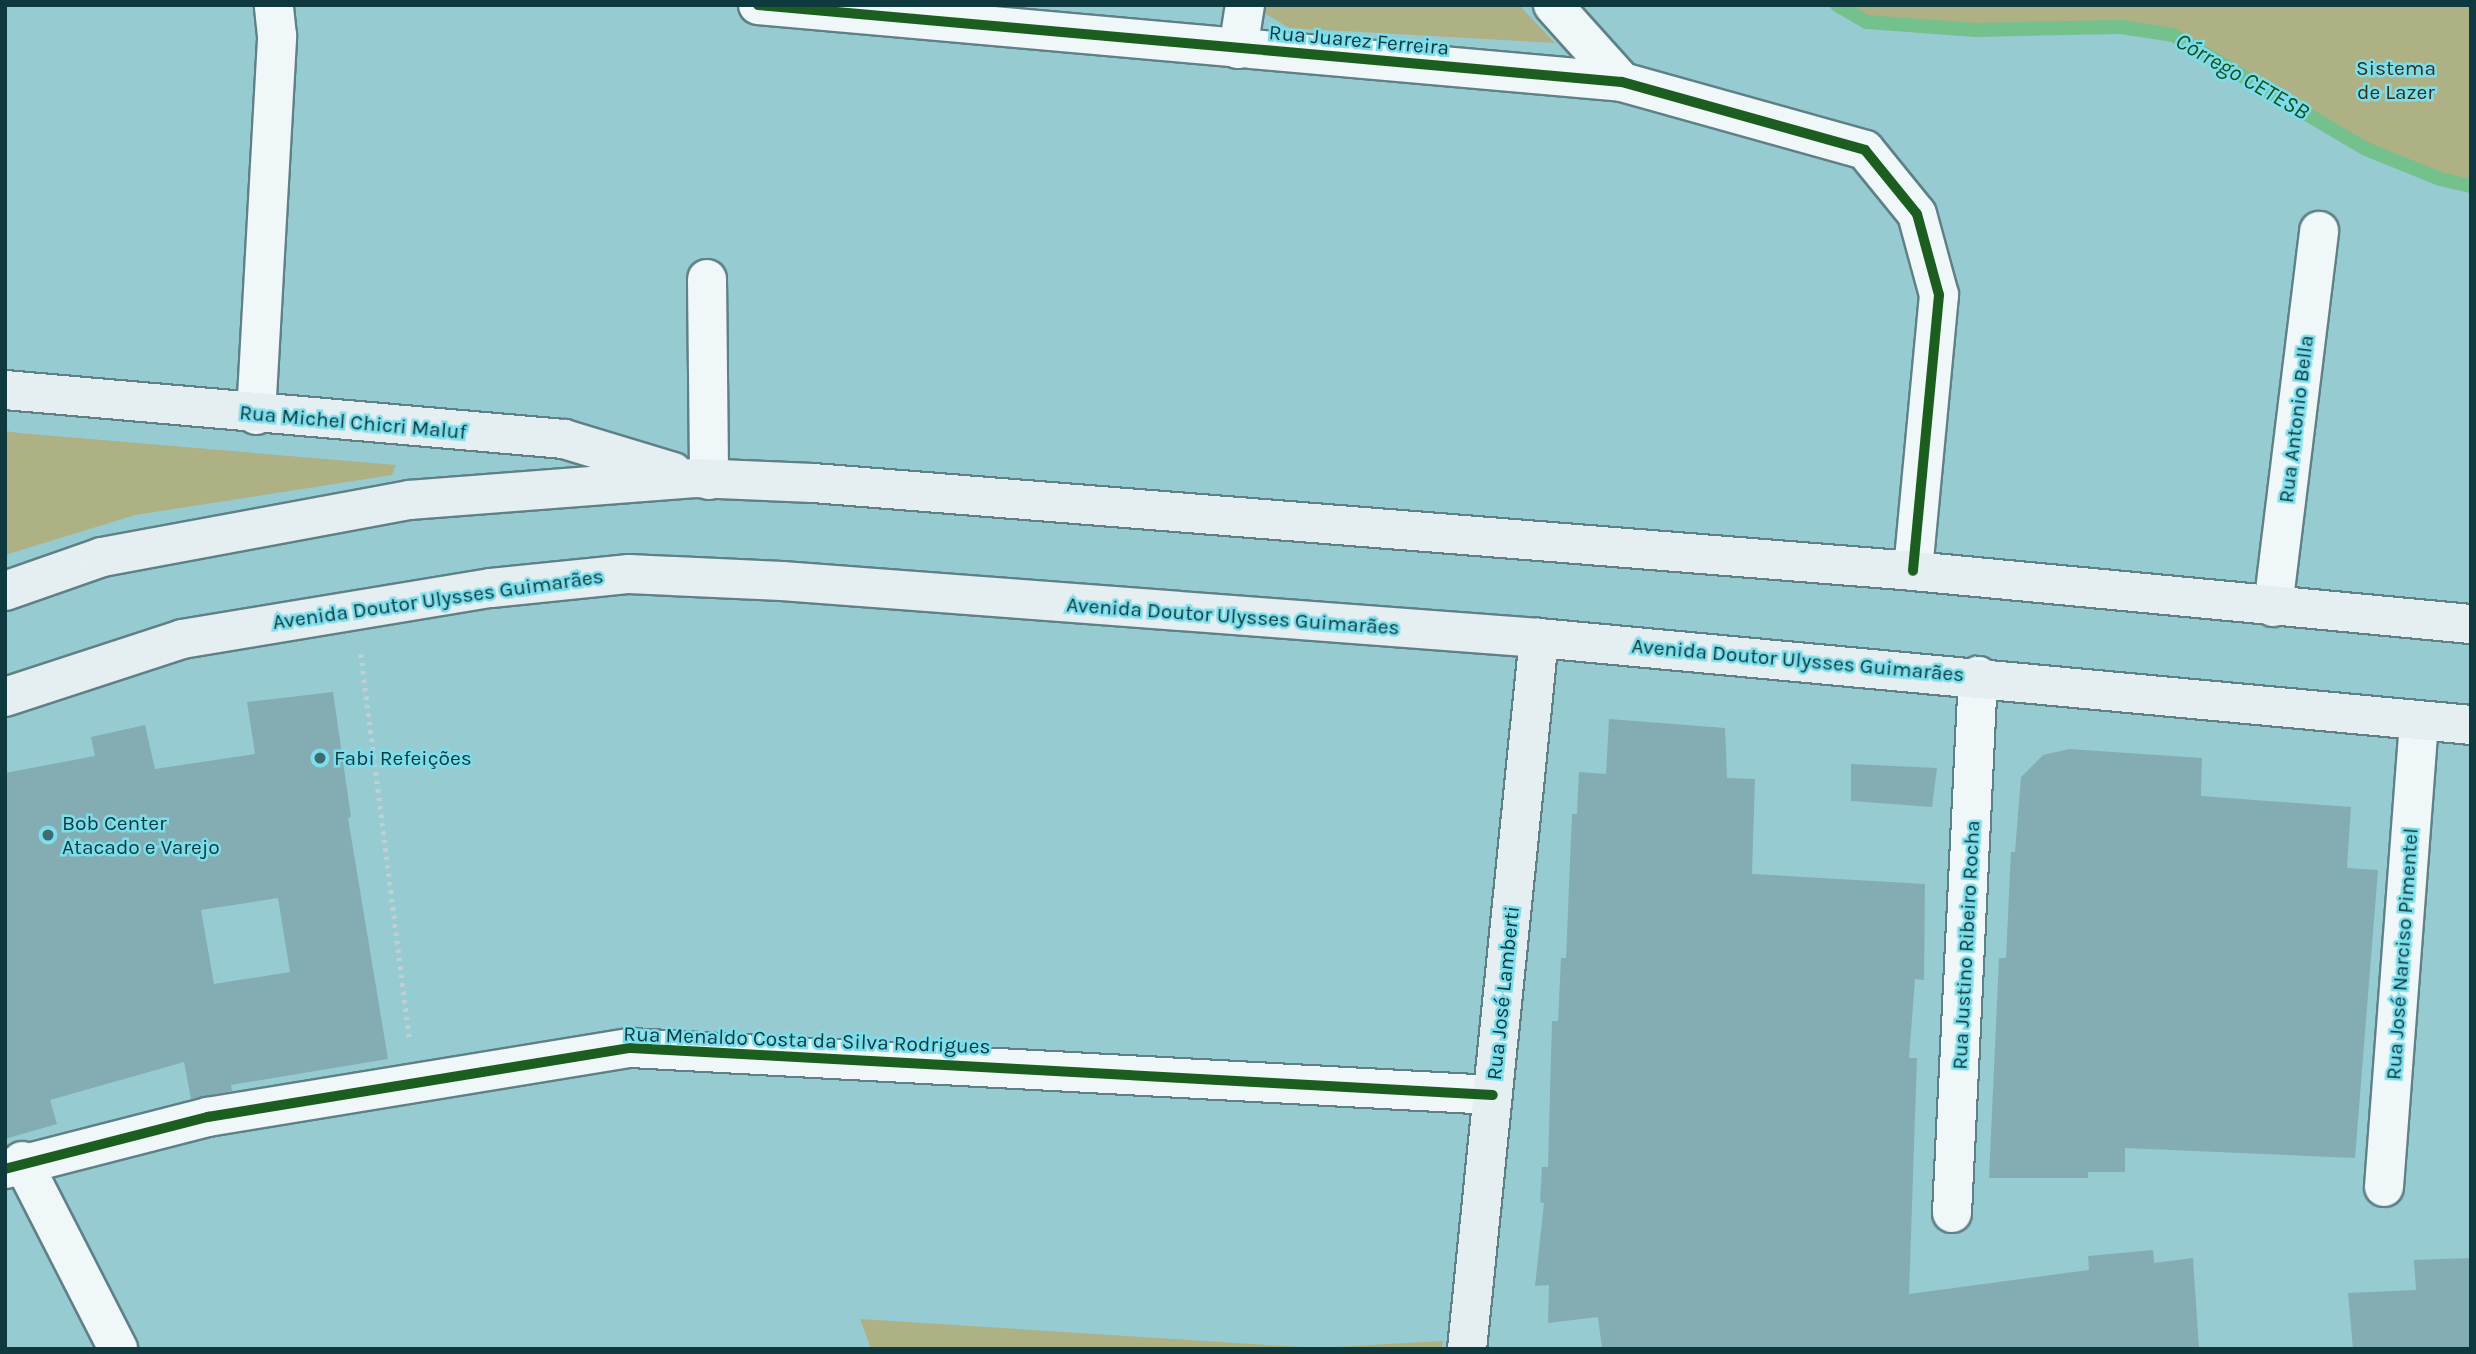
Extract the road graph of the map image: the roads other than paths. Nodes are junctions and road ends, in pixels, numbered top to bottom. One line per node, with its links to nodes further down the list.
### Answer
1 (274, 5): 10 (street)
2 (758, 5): 5 (street, Rua Juarez Ferreira)
3 (1244, 5): 5 (street)
4 (1553, 5): 6 (street)
5 (1238, 48): 6 (street, Rua Juarez Ferreira)
6 (1622, 82): 12 (street, Rua Juarez Ferreira)
7 (2319, 231): 14 (street, Rua Antonio Bella)
8 (707, 279): 11 (street)
9 (5, 390): 10 (main road, Rua Michel Chicri Maluf)
10 (256, 415): 11 (main road, Rua Michel Chicri Maluf)
11 (702, 479): 12 (main road); 13 (main road)
12 (1913, 571): 14 (main road)
13 (5, 591)
14 (2273, 607): 15 (main road)
15 (2471, 624)
16 (1539, 638): 17 (main road, Avenida Doutor Ulysses Guimarães); 18 (main road, Avenida Doutor Ulysses Guimarães); 21 (main road, Rua José Lamberti)
17 (1978, 676): 19 (main road, Avenida Doutor Ulysses Guimarães); 24 (street, Rua Justino Ribeiro Rocha)
18 (5, 697)
19 (2419, 720): 20 (main road, Avenida Doutor Ulysses Guimarães); 23 (street, Rua José Narciso Pimentel)
20 (2471, 725)
21 (1493, 1095): 22 (street, Rua Menaldo Costa da Silva Rodrigues); 26 (main road, Rua José Lamberti)
22 (14, 1165): 25 (street)
23 (2384, 1186)
24 (1952, 1213)
25 (118, 1349)
26 (1467, 1349)

